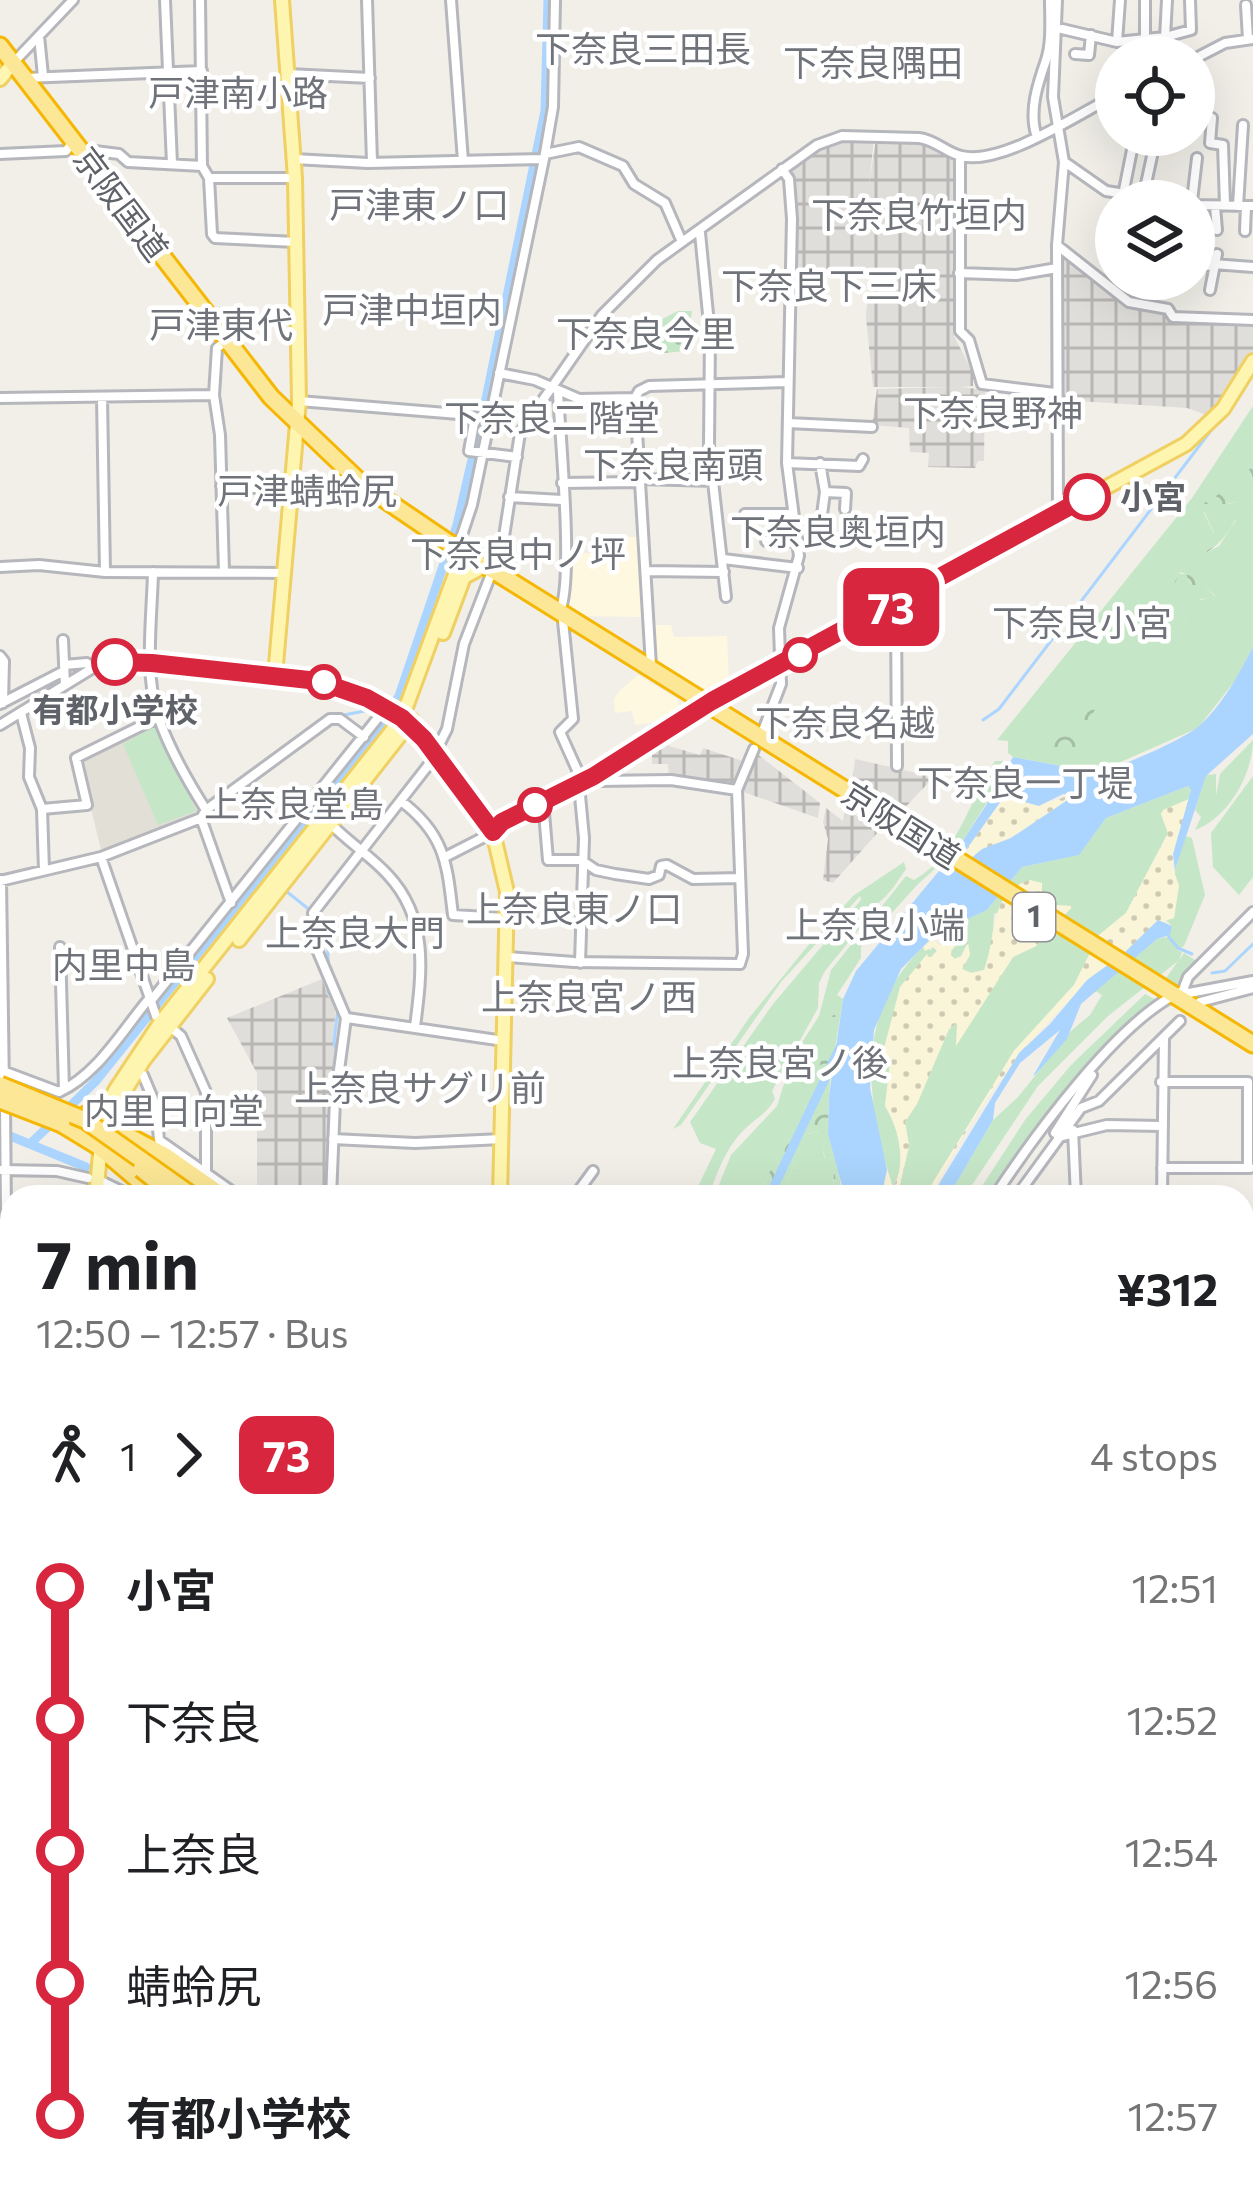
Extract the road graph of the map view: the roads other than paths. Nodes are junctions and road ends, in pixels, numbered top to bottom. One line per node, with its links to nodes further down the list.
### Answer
1 (73, 0): 16 (street)
2 (165, 0): 28 (street)
3 (200, 0): 27 (street)
4 (282, 0): 29 (main road)
5 (367, 0): 31 (street)
6 (451, 0): 43 (street)
7 (555, 0): 40 (street)
8 (1053, 0): 33 (street); 35 (street)
9 (1120, 0): 18 (street)
10 (1145, 0): 19 (street)
11 (1167, 0): 20 (street)
12 (1190, 0): 21 (street)
13 (1246, 5): 22 (street)
14 (1062, 29): 15 (street)
15 (1091, 34): 17 (street); 25 (street)
16 (39, 36): 26 (street); 30 (street)
17 (1098, 36)
18 (1117, 36)
19 (1145, 36)
20 (1165, 36)
21 (1172, 36)
22 (1250, 39): 24 (street)
23 (0, 46): 26 (highway, 京阪国道 / 1)
24 (1215, 48)
25 (1075, 54)
26 (4, 70): 30 (highway, 京阪国道 / 1); 37 (highway, 京阪国道 / 1)
27 (202, 71): 28 (street); 47 (street)
28 (167, 72): 30 (street); 46 (street)
29 (285, 74): 31 (street); 42 (main road)
30 (33, 77): 46 (street); 81 (highway, 京阪国道 / 1)
31 (370, 78): 44 (street)
32 (1095, 105): 33 (street)
33 (1059, 123): 35 (street); 45 (street)
34 (1243, 124): 55 (street)
35 (1037, 137): 39 (street)
36 (1215, 144): 54 (street)
37 (70, 146): 38 (street); 67 (highway, 京阪国道 / 1)
38 (0, 154)
39 (960, 156): 48 (street); 65 (street)
40 (544, 157): 43 (street); 60 (street); 69 (street)
41 (1197, 158): 51 (street)
42 (292, 159): 44 (street); 50 (main road)
43 (463, 161): 44 (street)
44 (372, 162)
45 (1064, 162): 52 (street); 61 (street)
46 (172, 164): 47 (street)
47 (202, 166): 49 (street)
48 (782, 169): 58 (street); 70 (street)
49 (209, 178): 50 (street); 59 (street)
50 (295, 178): 59 (main road)
51 (1196, 180)
52 (1095, 183)
53 (1215, 206): 54 (street)
54 (1220, 206): 55 (street); 56 (street)
55 (1246, 206): 57 (street)
56 (1217, 230)
57 (1245, 231)
58 (700, 232): 60 (street); 71 (street)
59 (296, 242): 78 (main road)
60 (683, 243): 72 (street)
61 (1057, 245): 64 (street); 66 (street)
62 (1215, 262): 63 (street)
63 (1253, 267)
64 (1057, 268): 65 (street); 73 (street)
65 (959, 273): 73 (street)
66 (1253, 320)
67 (221, 345): 74 (street); 81 (highway, 京阪国道 / 1)
68 (1253, 361): 96 (main road)
69 (499, 373): 72 (street); 82 (street)
70 (786, 382): 71 (street); 79 (street)
71 (707, 385): 77 (street); 88 (street)
72 (554, 390): 77 (street); 83 (street); 89 (street)
73 (1055, 393): 96 (street)
74 (214, 394): 75 (street); 90 (street)
75 (102, 397): 76 (street); 108 (street)
76 (0, 398)
77 (635, 398): 87 (street)
78 (299, 401): 81 (main road); 82 (street)
79 (788, 423): 80 (street); 85 (street)
80 (872, 427)
81 (298, 430): 91 (main road); 102 (highway, 京阪国道 / 1)
82 (483, 453): 83 (street); 102 (street)
83 (517, 457): 93 (street)
84 (863, 459): 86 (street)
85 (787, 463): 86 (street); 98 (street)
86 (820, 463): 92 (street)
87 (639, 481): 88 (street); 89 (street); 107 (street)
88 (715, 481): 103 (street)
89 (562, 483): 94 (street)
90 (221, 486): 91 (street); 106 (street)
91 (292, 490): 112 (main road)
92 (825, 492): 95 (street); 99 (street)
93 (509, 497): 94 (street); 110 (street)
94 (562, 500): 115 (street)
95 (844, 509)
96 (1058, 512): 114 (main road)
97 (745, 514): 98 (street)
98 (791, 514): 101 (street)
99 (820, 530)
100 (766, 541): 101 (street)
101 (799, 542): 105 (street)
102 (452, 548): 110 (highway, 京阪国道 / 1); 130 (main road)
103 (723, 559): 105 (street); 111 (street)
104 (0, 566): 108 (street)
105 (798, 568): 119 (street)
106 (224, 571): 109 (street); 112 (street)
107 (646, 571): 111 (street); 122 (street)
108 (105, 572): 109 (street)
109 (153, 572): 118 (street)
110 (488, 572): 115 (highway, 京阪国道 / 1); 130 (main road); 135 (street)
111 (724, 572): 113 (street)
112 (285, 573): 123 (main road)
113 (726, 597)
114 (896, 604): 119 (main road); 136 (street)
115 (561, 617): 122 (highway, 京阪国道 / 1); 126 (highway, 京阪国道 / 1); 137 (street)
116 (63, 640): 120 (street)
117 (0, 656): 125 (street)
118 (152, 663): 121 (street); 123 (street); 129 (street)
119 (778, 666): 126 (main road); 132 (street)
120 (64, 668): 121 (street); 124 (street); 125 (street)
121 (91, 668): 124 (street)
122 (651, 668): 126 (highway, 京阪国道 / 1)
123 (275, 676): 127 (main road)
124 (65, 685): 128 (street)
125 (1, 703)
126 (706, 705): 137 (main road); 160 (highway, 京阪国道 / 1)
127 (382, 706): 130 (main road); 133 (street)
128 (21, 713): 131 (street); 142 (street)
129 (159, 717): 142 (street); 143 (street)
130 (403, 719): 135 (main road); 141 (main road); 144 (main road)
131 (0, 725)
132 (764, 728)
133 (364, 737): 143 (street); 153 (street)
134 (754, 748): 138 (street)
135 (435, 754): 139 (street); 145 (main road)
136 (897, 766)
137 (585, 780): 138 (street); 140 (main road); 149 (street)
138 (737, 790): 151 (street)
139 (401, 801): 146 (street); 148 (street)
140 (543, 801): 145 (main road); 149 (street)
141 (333, 808): 144 (street); 177 (main road)
142 (42, 809): 150 (street)
143 (203, 814): 147 (street); 153 (street)
144 (331, 826): 146 (street); 177 (main road)
145 (493, 832): 148 (street); 155 (main road)
146 (361, 850): 164 (street); 166 (street)
147 (101, 857): 150 (street); 161 (street)
148 (445, 857): 155 (street)
149 (581, 860): 151 (street); 158 (street)
150 (44, 870): 152 (street)
151 (740, 878): 158 (street)
152 (0, 880): 173 (street)
153 (231, 903): 161 (street)
154 (1253, 912): 160 (street)
155 (507, 918): 157 (main road)
156 (61, 947): 175 (street)
157 (508, 957): 158 (street); 169 (main road)
158 (580, 962)
159 (1253, 984): 160 (street); 162 (street)
160 (1171, 994): 170 (highway, 京阪国道 / 1); 171 (street)
161 (149, 1000): 163 (street); 175 (street)
162 (1200, 1002)
163 (156, 1016)
164 (346, 1018): 166 (street); 180 (street)
165 (1180, 1021): 168 (street)
166 (415, 1028): 169 (street)
167 (175, 1030): 190 (street)
168 (1164, 1037): 174 (street); 182 (street)
169 (506, 1042): 181 (main road)
170 (1253, 1048)
171 (1094, 1067): 182 (street); 201 (street)
172 (143, 1075): 190 (street)
173 (1, 1076): 175 (street); 176 (street); 177 (highway, bridge); 196 (highway, bridge)
174 (1161, 1082): 178 (street); 186 (street)
175 (64, 1090)
176 (2, 1106): 183 (highway, bridge); 187 (street); 195 (highway, bridge)
177 (104, 1124): 183 (main road); 184 (highway)
178 (1161, 1126): 179 (street); 185 (street)
179 (1073, 1130): 182 (street); 203 (street)
180 (332, 1139): 181 (street); 198 (street)
181 (504, 1139): 199 (main road)
182 (1056, 1139): 202 (street)
183 (98, 1145): 192 (main road); 194 (highway)
184 (164, 1155): 190 (highway); 197 (highway)
185 (1162, 1168): 186 (street); 204 (street)
186 (1251, 1168)
187 (3, 1170): 189 (street)
188 (593, 1172): 200 (street)
189 (88, 1178)
190 (210, 1181)
191 (103, 1183): 193 (street)
192 (96, 1185)
193 (107, 1185)
194 (144, 1185)
195 (159, 1185)
196 (177, 1185)
197 (207, 1185)
198 (331, 1185)
199 (501, 1185)
200 (583, 1185)
201 (1002, 1185)
202 (1024, 1185)
203 (1075, 1185)
204 (1162, 1185)

